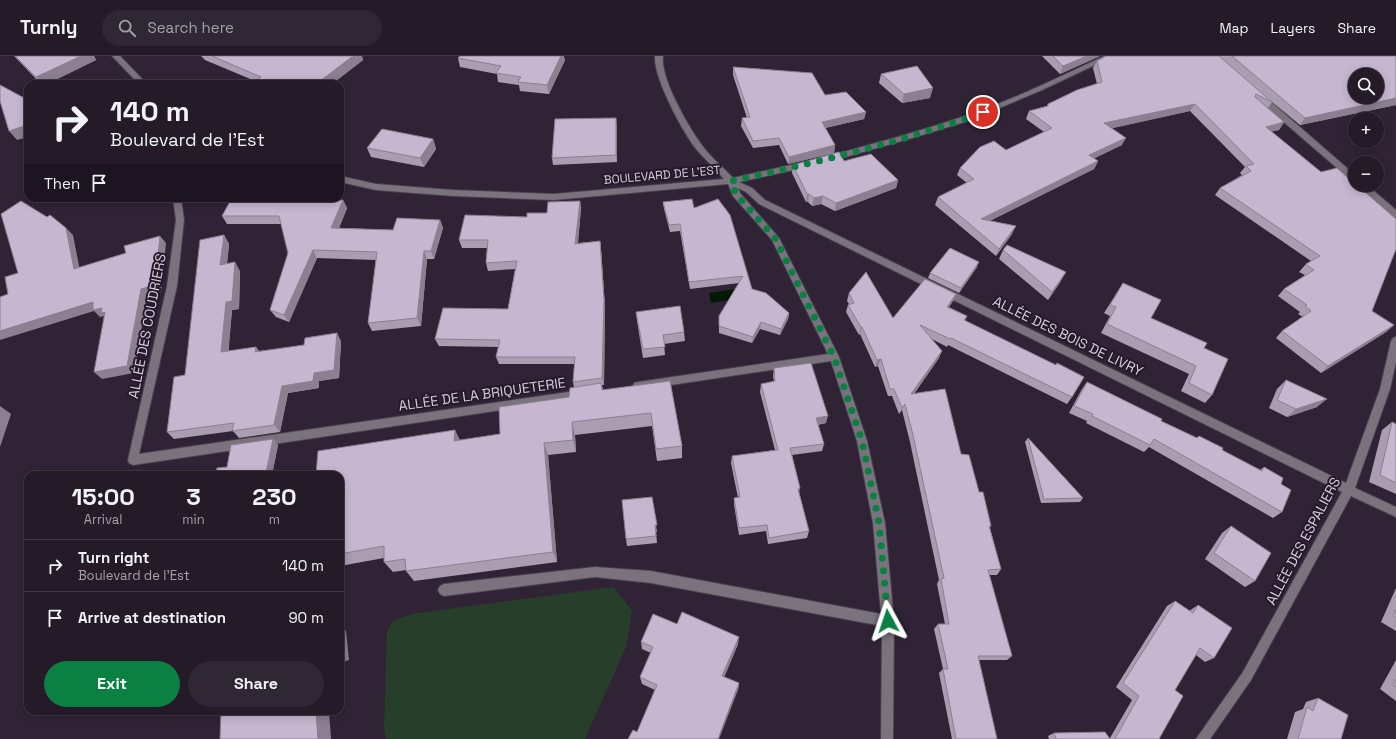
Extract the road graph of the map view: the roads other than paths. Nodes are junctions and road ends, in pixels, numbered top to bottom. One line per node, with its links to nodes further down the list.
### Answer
1 (116, 56): 4 (street)
2 (659, 56): 10 (street)
3 (1110, 56): 6 (street)
4 (139, 80)
5 (1254, 92): 8 (street)
6 (824, 160)
7 (808, 164): 10 (street, BOULEVARD DE L'EST)
8 (1348, 173)
9 (344, 180): 10 (street, BOULEVARD DE L'EST)
10 (731, 181): 15 (street); 19 (street, ALLÉE DES BOIS DE LIVRY)
11 (1370, 192): 13 (street)
12 (178, 202): 18 (street, ALLÉE DES COUDRIERS)
13 (1396, 215)
14 (1396, 341): 19 (street, ALLÉE DES ESPALIERS)
15 (834, 357): 16 (street); 22 (street)
16 (627, 387)
17 (596, 392): 18 (street, ALLÉE DE LA BRIQUETERIE)
18 (134, 460)
19 (1349, 490): 20 (street, ALLÉE DES BOIS DE LIVRY); 24 (street, ALLÉE DES ESPALIERS)
20 (1396, 512)
21 (444, 590): 22 (street)
22 (888, 621): 23 (street)
23 (887, 739)
24 (1202, 739)

